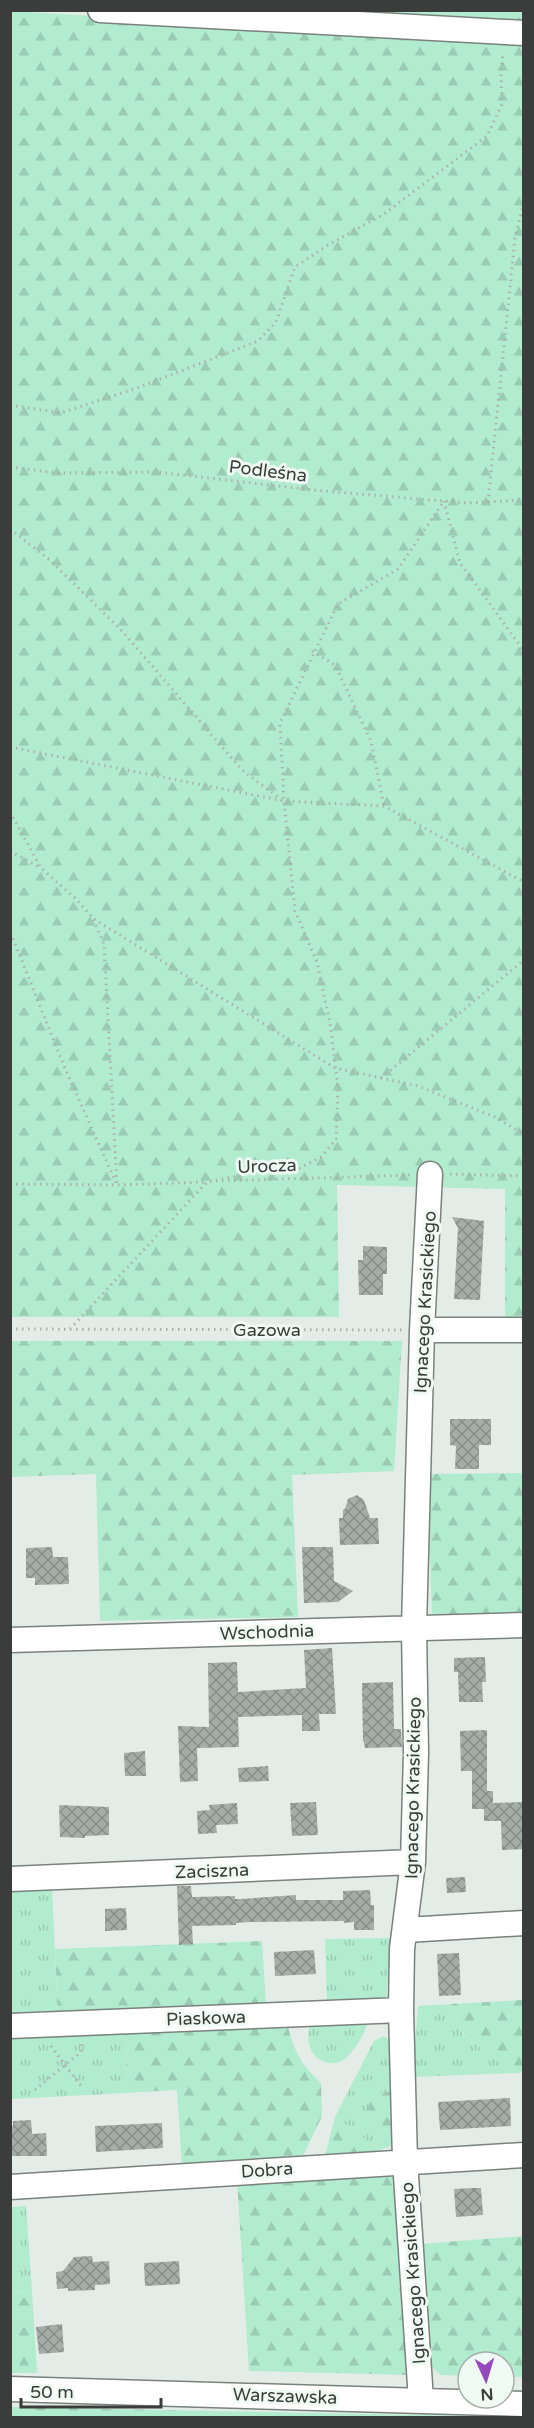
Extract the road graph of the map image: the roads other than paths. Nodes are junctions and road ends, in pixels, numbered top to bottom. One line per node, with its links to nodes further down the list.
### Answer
1 (100, 10): 2 (street)
2 (515, 32)
3 (430, 1174): 4 (street, Ignacego Krasickiego)
4 (422, 1330): 5 (street); 7 (street, Ignacego Krasickiego)
5 (524, 1330)
6 (524, 1625): 7 (street, Wschodnia)
7 (414, 1628): 8 (street, Wschodnia); 9 (street, Ignacego Krasickiego)
8 (10, 1640)
9 (413, 1862): 10 (street, Zaciszna); 12 (street, Ignacego Krasickiego)
10 (10, 1879)
11 (524, 1923): 12 (street)
12 (406, 1930): 13 (street, Ignacego Krasickiego)
13 (401, 2010): 14 (street, Piaskowa); 16 (street, Ignacego Krasickiego)
14 (10, 2026)
15 (524, 2155): 16 (street, Dobra)
16 (405, 2161): 17 (street, Dobra); 19 (street, Ignacego Krasickiego)
17 (10, 2187)
18 (10, 2388): 19 (street, Warszawska)
19 (421, 2400): 20 (street, Warszawska)
20 (524, 2404)

